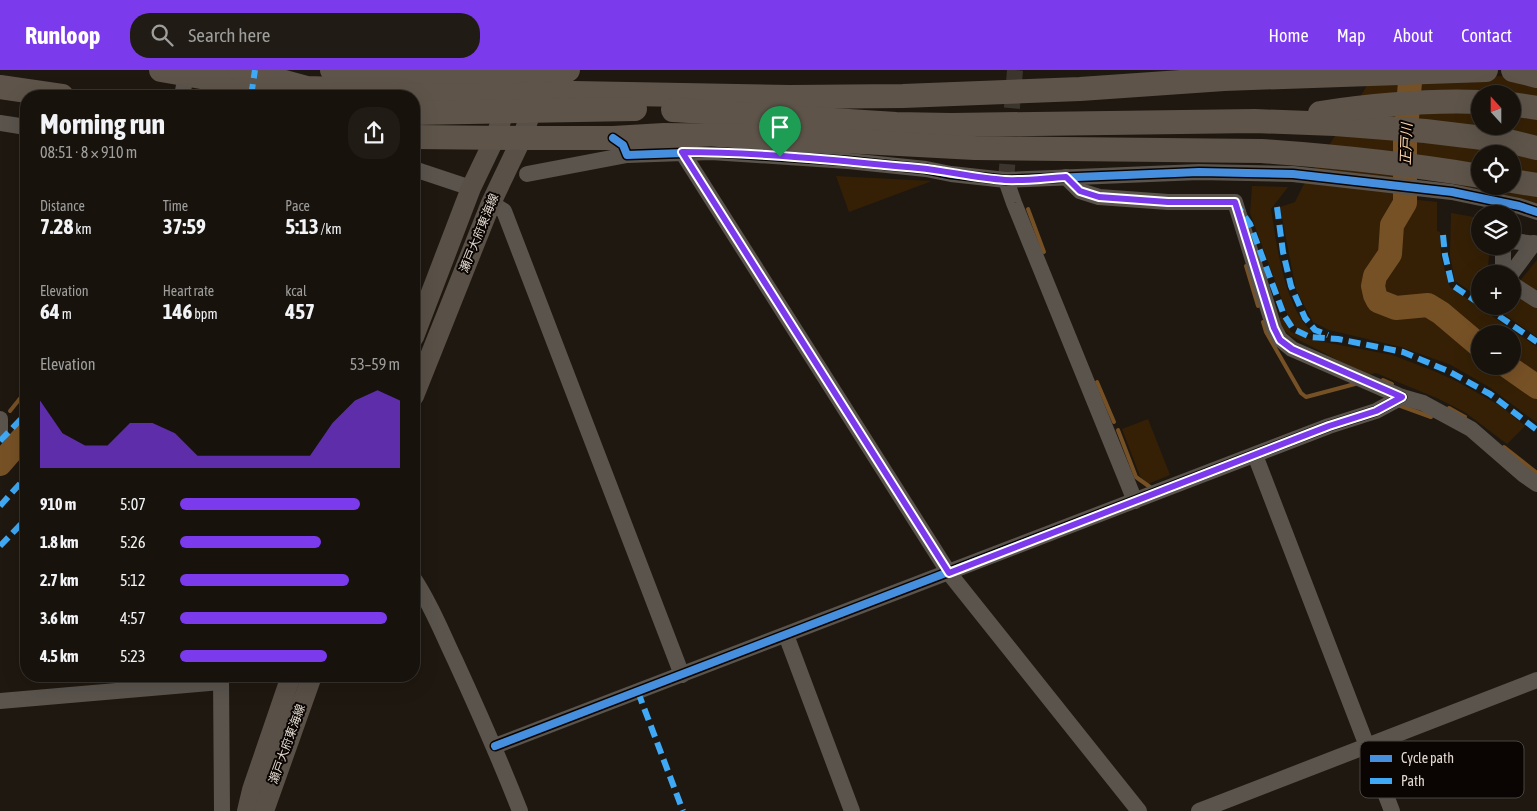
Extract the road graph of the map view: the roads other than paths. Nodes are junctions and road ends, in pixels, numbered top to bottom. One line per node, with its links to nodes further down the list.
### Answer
1 (161, 70): 15 (highway)
2 (187, 70): 14 (street)
3 (240, 70): 17 (highway)
4 (280, 70): 16 (street)
5 (332, 70): 8 (highway)
6 (519, 70): 28 (main road, 瀬戸大府東海線)
7 (547, 70): 29 (main road, 瀬戸大府東海線)
8 (568, 70)
9 (1486, 70): 18 (highway)
10 (1513, 70): 11 (highway)
11 (1537, 76)
12 (0, 87): 13 (highway)
13 (21, 90)
14 (183, 90)
15 (271, 90)
16 (278, 90)
17 (367, 90)
18 (1018, 91): 19 (highway); 26 (highway)
19 (420, 92)
20 (1471, 102): 32 (highway)
21 (1521, 105): 22 (highway)
22 (1537, 108)
23 (420, 113): 30 (highway)
24 (0, 123): 25 (street)
25 (20, 126)
26 (709, 136): 31 (highway); 32 (highway)
27 (420, 137): 28 (highway)
28 (496, 138): 29 (highway); 42 (main road, 瀬戸大府東海線)
29 (522, 138): 31 (highway); 43 (main road, 瀬戸大府東海線)
30 (1537, 146)
31 (620, 147): 33 (street); 35 (street)
32 (1045, 148): 39 (highway)
33 (682, 152): 38 (street); 58 (street)
34 (420, 171): 42 (street)
35 (527, 174)
36 (1066, 177): 38 (street); 39 (street); 52 (street)
37 (1471, 178): 39 (highway)
38 (1006, 180): 57 (street)
39 (1454, 182): 44 (street)
40 (1521, 182): 41 (highway)
41 (1537, 185)
42 (471, 188): 50 (main road, 瀬戸大府東海線)
43 (491, 203): 51 (main road, 瀬戸大府東海線); 61 (street)
44 (1537, 212)
45 (1521, 242): 46 (street)
46 (1535, 244): 47 (street)
47 (1518, 265)
48 (1521, 290): 49 (street)
49 (1537, 300)
50 (420, 321)
51 (420, 381)
52 (1402, 397): 55 (street); 56 (street)
53 (0, 419): 54 (street)
54 (0, 433)
55 (1255, 454): 57 (street); 68 (street)
56 (1537, 484)
57 (1136, 501): 58 (street)
58 (949, 573): 60 (street); 78 (street)
59 (420, 588): 70 (street)
60 (786, 635): 61 (street); 77 (street)
61 (682, 675): 70 (street)
62 (1537, 680): 69 (street)
63 (191, 682): 67 (street)
64 (221, 682): 73 (street)
65 (289, 682): 74 (main road, 瀬戸大府東海線)
66 (310, 682): 75 (main road, 瀬戸大府東海線)
67 (0, 701)
68 (1365, 741)
69 (1380, 741)
70 (495, 746): 76 (street)
71 (1360, 749): 79 (street)
72 (1387, 798): 80 (street)
73 (222, 811)
74 (247, 811)
75 (264, 811)
76 (520, 811)
77 (852, 811)
78 (1139, 811)
79 (1199, 811)
80 (1392, 811)

